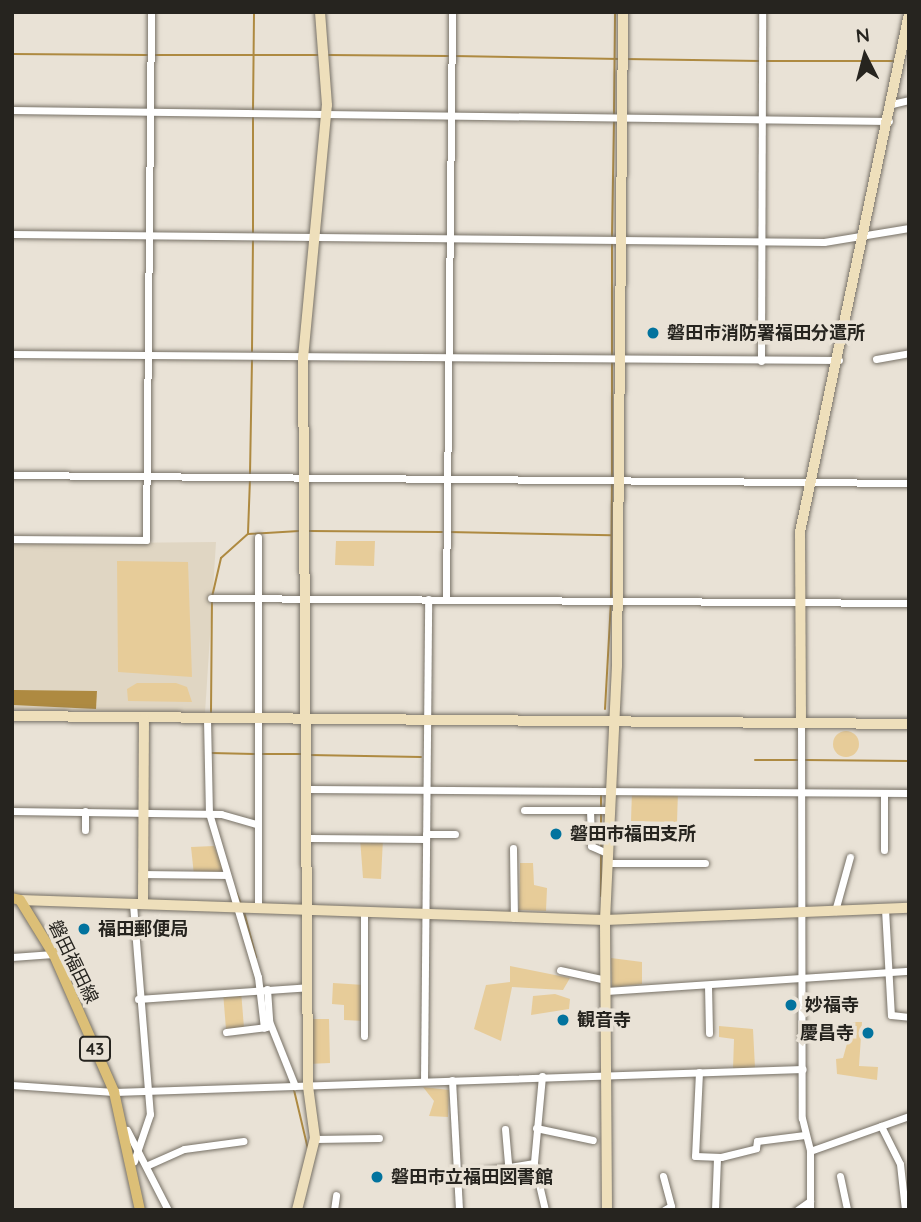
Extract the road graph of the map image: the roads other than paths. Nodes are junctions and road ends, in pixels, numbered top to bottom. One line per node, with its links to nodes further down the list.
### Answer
1 (151, 12): 10 (street)
2 (320, 12): 11 (street)
3 (452, 12): 12 (street)
4 (623, 12): 13 (street)
5 (762, 12): 14 (street)
6 (909, 15): 8 (street)
7 (909, 100): 8 (street)
8 (892, 104): 15 (street)
9 (12, 110): 10 (street)
10 (150, 111): 11 (street); 18 (street)
11 (326, 114): 12 (street); 19 (street)
12 (451, 117): 13 (street); 20 (street)
13 (622, 119): 14 (street); 22 (street)
14 (761, 120): 15 (street); 23 (street)
15 (889, 121): 21 (street)
16 (909, 228): 21 (street)
17 (12, 234): 18 (street)
18 (149, 236): 19 (street); 26 (street)
19 (313, 237): 20 (street); 27 (street)
20 (450, 237): 22 (street); 28 (street)
21 (865, 237): 23 (street); 31 (street)
22 (621, 239): 23 (street); 29 (street)
23 (760, 240): 32 (street)
24 (909, 353): 30 (street)
25 (12, 354): 26 (street)
26 (148, 355): 27 (street); 34 (street)
27 (303, 358): 28 (street); 35 (street)
28 (448, 358): 29 (street); 36 (street)
29 (620, 359): 32 (street); 37 (street)
30 (876, 359)
31 (840, 360): 32 (street); 38 (street)
32 (761, 361)
33 (12, 475): 34 (street)
34 (147, 476): 35 (street); 41 (street)
35 (306, 478): 36 (street); 44 (street)
36 (447, 479): 37 (street); 46 (street)
37 (619, 480): 38 (street); 47 (street)
38 (812, 482): 39 (street); 48 (street)
39 (909, 483)
40 (258, 537): 43 (street)
41 (12, 539)
42 (211, 598): 43 (street)
43 (259, 598): 44 (street); 53 (street)
44 (309, 598): 45 (street); 54 (street)
45 (428, 599): 46 (street); 55 (street)
46 (446, 600): 47 (street)
47 (617, 600): 48 (street); 56 (street)
48 (800, 603): 49 (street); 57 (street)
49 (909, 603)
50 (12, 716): 51 (street)
51 (144, 719): 52 (street); 69 (street)
52 (207, 719): 53 (street); 70 (street)
53 (258, 719): 54 (street); 71 (street)
54 (310, 720): 55 (street); 59 (street)
55 (426, 720): 56 (street); 60 (street)
56 (611, 723): 57 (street); 61 (street)
57 (801, 723): 58 (street); 62 (street)
58 (909, 724)
59 (310, 789): 60 (street); 75 (street)
60 (426, 790): 61 (street); 74 (street)
61 (609, 791): 62 (street); 66 (street)
62 (801, 793): 63 (street); 91 (street)
63 (884, 793): 64 (street); 77 (street)
64 (909, 793)
65 (524, 810): 66 (street)
66 (599, 810): 78 (street); 78 (street)
67 (12, 811): 68 (street)
68 (85, 811): 69 (street); 72 (street)
69 (144, 812): 70 (street); 81 (street)
70 (209, 813): 71 (street); 82 (street)
71 (256, 824): 87 (street)
72 (85, 831)
73 (455, 834): 74 (street)
74 (426, 836): 75 (street); 93 (street)
75 (310, 838): 90 (street)
76 (513, 848): 94 (street)
77 (884, 850)
78 (605, 857): 80 (street); 95 (street)
79 (850, 857): 89 (street)
80 (705, 863)
81 (143, 874): 82 (street); 84 (street)
82 (226, 875): 85 (street)
83 (16, 899): 84 (street); 96 (main road, 磐田福田線 / 43)
84 (138, 904): 85 (street); 106 (street)
85 (239, 908): 87 (street); 105 (street)
86 (909, 908): 88 (street)
87 (258, 909): 90 (street)
88 (885, 909): 89 (street); 99 (street)
89 (835, 911): 91 (street)
90 (309, 912): 92 (street); 104 (street)
91 (803, 912): 95 (street); 101 (street)
92 (364, 914): 93 (street); 111 (street)
93 (424, 916): 94 (street); 117 (street)
94 (513, 918): 95 (street)
95 (605, 920): 102 (street)
96 (53, 954): 97 (street); 122 (main road, 磐田福田線 / 43)
97 (12, 957)
98 (560, 970): 102 (street)
99 (890, 971): 100 (street); 101 (street); 107 (street)
100 (909, 971)
101 (803, 980): 103 (street); 112 (street)
102 (603, 983): 103 (street); 114 (street)
103 (708, 985): 110 (street)
104 (308, 987): 105 (street); 120 (street)
105 (263, 989): 106 (street); 108 (street)
106 (138, 999): 121 (street)
107 (909, 1017)
108 (268, 1027): 109 (street); 119 (street)
109 (226, 1032)
110 (709, 1033)
111 (364, 1035)
112 (803, 1069): 113 (street); 128 (street)
113 (699, 1072): 114 (street); 135 (street)
114 (608, 1074): 115 (street); 151 (street)
115 (542, 1076): 116 (street); 125 (street)
116 (452, 1080): 117 (street); 140 (street)
117 (424, 1081): 120 (street)
118 (12, 1085): 122 (street)
119 (295, 1086): 120 (street); 121 (street)
120 (308, 1086): 130 (street)
121 (149, 1091): 122 (street); 133 (street)
122 (114, 1092): 127 (main road, 磐田福田線 / 43)
123 (909, 1116): 124 (street)
124 (881, 1126): 134 (street); 157 (street)
125 (536, 1128): 131 (street); 137 (street)
126 (505, 1129): 139 (street)
127 (127, 1130): 133 (street); 136 (main road, 磐田福田線 / 43)
128 (805, 1135): 134 (street); 135 (street)
129 (379, 1138): 130 (street)
130 (315, 1139): 147 (street)
131 (593, 1140)
132 (243, 1141): 138 (street)
133 (141, 1151): 136 (street); 138 (street)
134 (810, 1151): 144 (street)
135 (717, 1157): 153 (street)
136 (134, 1161): 145 (main road, 磐田福田線 / 43)
137 (534, 1163): 139 (street); 150 (street)
138 (148, 1165): 146 (street)
139 (508, 1167): 140 (street)
140 (461, 1175): 149 (street)
141 (663, 1176): 152 (street)
142 (839, 1177): 156 (street)
143 (336, 1195): 148 (street)
144 (810, 1200): 154 (street); 155 (street)
145 (140, 1210)
146 (168, 1210)
147 (298, 1210)
148 (334, 1210)
149 (459, 1210)
150 (545, 1210)
151 (607, 1210)
152 (664, 1210)
153 (715, 1210)
154 (797, 1210)
155 (810, 1210)
156 (847, 1210)
157 (905, 1210)

